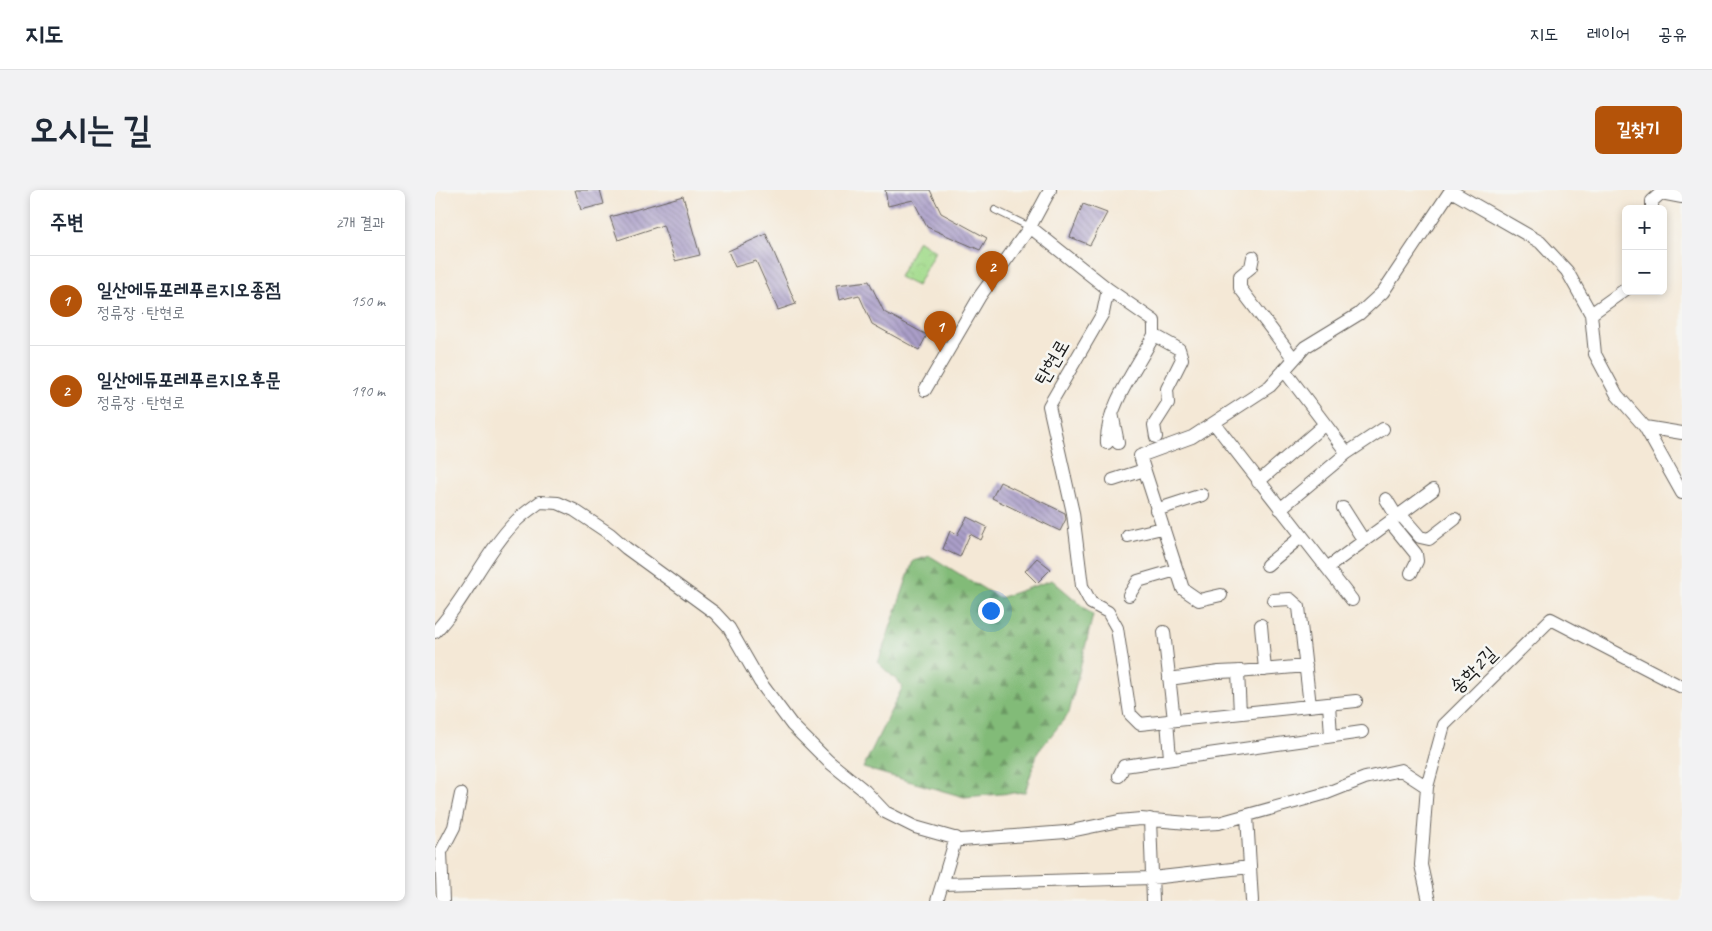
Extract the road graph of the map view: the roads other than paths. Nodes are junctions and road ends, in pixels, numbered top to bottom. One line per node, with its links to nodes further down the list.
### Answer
1 (1050, 190): 7 (street)
2 (1451, 190): 11 (street); 13 (street)
3 (1660, 192): 4 (street); 5 (street)
4 (1682, 197)
5 (1652, 205)
6 (995, 210): 7 (lane)
7 (1029, 227): 9 (street); 15 (street)
8 (1253, 257): 13 (street)
9 (1108, 289): 12 (street); 60 (street, 탄현로)
10 (1622, 292): 11 (street)
11 (1591, 314): 18 (street)
12 (1154, 335): 21 (street); 22 (street)
13 (1295, 359): 14 (street)
14 (1284, 370): 16 (street); 17 (street)
15 (925, 390)
16 (1214, 423): 24 (street); 26 (street)
17 (1325, 424): 23 (street); 26 (street)
18 (1645, 427): 20 (street); 28 (street)
19 (1383, 429): 23 (street)
20 (1682, 433)
21 (1156, 437)
22 (1113, 443)
23 (1347, 453): 32 (street)
24 (1144, 470): 25 (street); 33 (street)
25 (1113, 480)
26 (1258, 482): 32 (street)
27 (1433, 490): 34 (street)
28 (1682, 493)
29 (1202, 496): 33 (street)
30 (1386, 499): 34 (street)
31 (1343, 508): 39 (street)
32 (1280, 509): 38 (street)
33 (1156, 510): 36 (street)
34 (1396, 517): 35 (street); 39 (street); 43 (street)
35 (1455, 519)
36 (1162, 528): 37 (street); 42 (street)
37 (1128, 536)
38 (1302, 536): 40 (street); 41 (street)
39 (1365, 541): 41 (street)
40 (1267, 565)
41 (1327, 568): 47 (street)
42 (1176, 570): 44 (street); 45 (street)
43 (1411, 573)
44 (1221, 594)
45 (1129, 595)
46 (1273, 600): 51 (street)
47 (1352, 600)
48 (1261, 625): 52 (street)
49 (435, 632): 69 (street)
50 (1164, 632): 54 (street)
51 (1306, 666): 52 (street); 58 (street)
52 (1265, 670): 53 (street)
53 (1241, 672): 54 (street); 59 (street)
54 (1169, 679): 60 (street)
55 (1682, 687): 65 (street, 송학2길)
56 (1356, 701): 57 (street)
57 (1329, 704): 58 (street); 62 (street)
58 (1310, 706): 59 (street)
59 (1240, 713): 60 (street)
60 (1171, 720): 63 (street)
61 (1362, 732): 62 (street)
62 (1331, 736): 63 (street)
63 (1170, 758): 64 (street)
64 (1119, 776)
65 (1427, 786): 67 (street); 78 (street, 송학2길)
66 (461, 794): 70 (street)
67 (1247, 816): 68 (street); 71 (street)
68 (1149, 819): 69 (street); 72 (street)
69 (956, 838): 73 (street)
70 (438, 849): 74 (street)
71 (1250, 867): 72 (street); 77 (street)
72 (1152, 878): 73 (street); 76 (street)
73 (942, 884): 75 (street)
74 (443, 901)
75 (937, 901)
76 (1153, 901)
77 (1252, 901)
78 (1429, 901)

